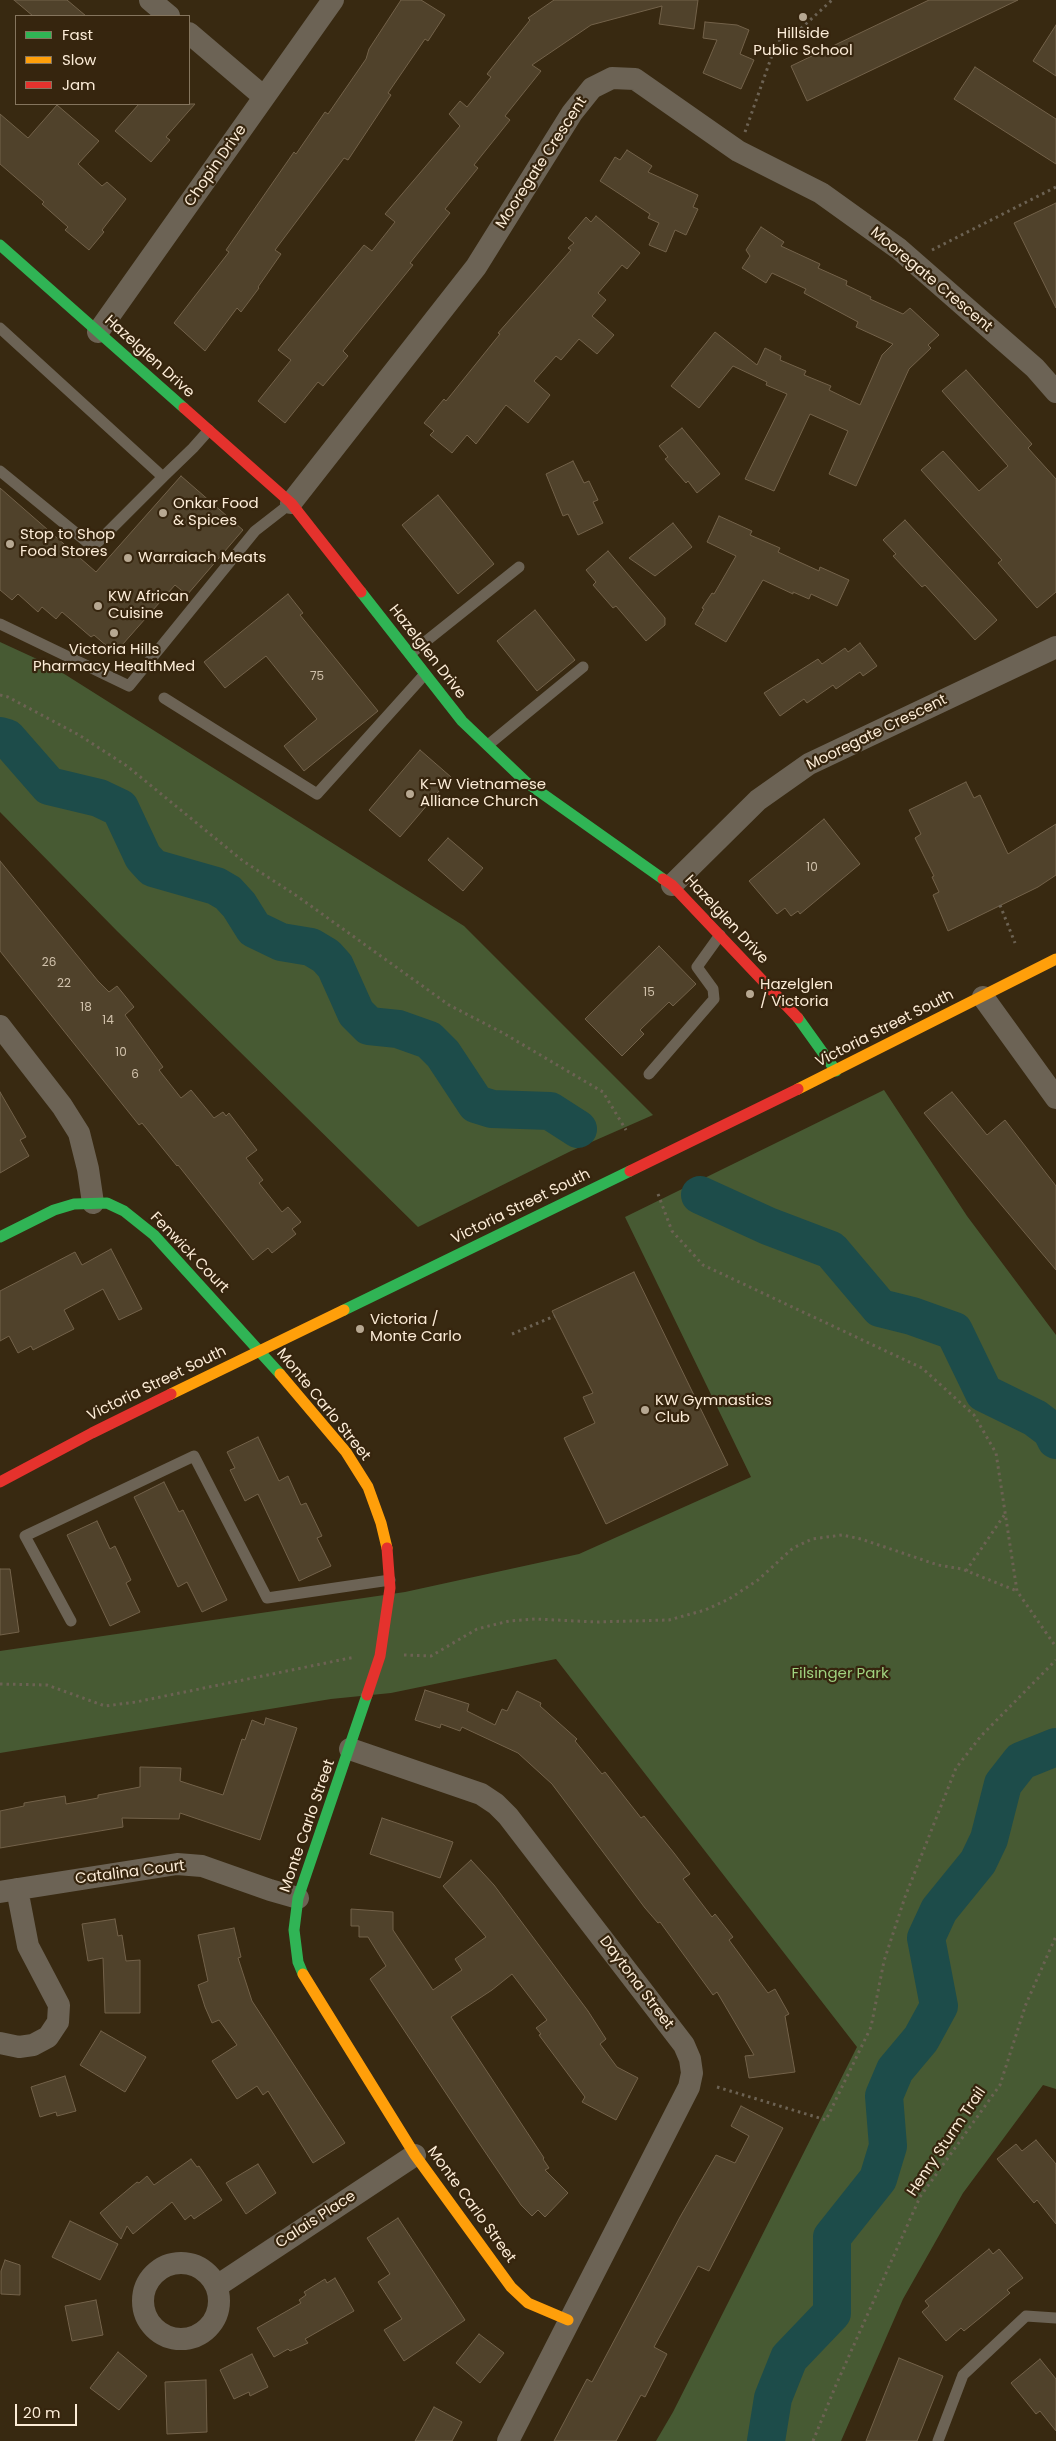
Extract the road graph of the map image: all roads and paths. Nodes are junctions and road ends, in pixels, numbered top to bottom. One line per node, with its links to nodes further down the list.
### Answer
1 (150, 0): 4 (street)
2 (333, 0): 6 (street, Chopin Drive)
3 (832, 0): 7 (path)
4 (168, 15)
5 (190, 34): 6 (street)
6 (264, 97): 12 (street, Chopin Drive)
7 (738, 151): 10 (street, Mooregate Crescent); 17 (street, Mooregate Crescent)
8 (1056, 187): 10 (path)
9 (0, 245): 12 (street, Hazelglen Drive)
10 (912, 260): 13 (street, Mooregate Crescent)
11 (0, 328): 16 (lane)
12 (98, 332): 14 (street, Hazelglen Drive)
13 (1056, 392)
14 (209, 430): 16 (lane); 17 (street, Hazelglen Drive)
15 (0, 471): 16 (lane)
16 (163, 477)
17 (292, 503): 19 (lane); 21 (street, Hazelglen Drive)
18 (519, 567): 21 (lane)
19 (0, 624)
20 (1056, 647): 27 (street, Mooregate Crescent)
21 (410, 654): 23 (street, Hazelglen Drive)
22 (583, 667): 26 (lane)
23 (425, 674): 25 (lane); 26 (street, Hazelglen Drive)
24 (0, 695): 37 (path)
25 (164, 698)
26 (488, 746): 27 (street, Hazelglen Drive)
27 (672, 884): 29 (street, Hazelglen Drive)
28 (1000, 905): 30 (path)
29 (720, 935): 34 (street, Hazelglen Drive); 35 (lane)
30 (1015, 943)
31 (1056, 959): 32 (street, Victoria Street South)
32 (983, 997): 34 (street, Victoria Street South); 36 (street)
33 (0, 1026): 39 (street)
34 (836, 1071): 43 (street, Victoria Street South)
35 (649, 1074)
36 (1056, 1098)
37 (626, 1130)
38 (658, 1194): 45 (path)
39 (92, 1203): 40 (street, Fenwick Court); 43 (street, Fenwick Court)
40 (0, 1237)
41 (555, 1316): 42 (path)
42 (512, 1334)
43 (260, 1350): 44 (street, Victoria Street South); 47 (street, Monte Carlo Street)
44 (0, 1482)
45 (1005, 1514): 46 (path); 48 (path)
46 (966, 1571): 48 (path); 51 (path)
47 (390, 1580): 49 (lane); 55 (street, Monte Carlo Street)
48 (1017, 1591): 50 (path)
49 (71, 1621)
50 (1056, 1647)
51 (406, 1655)
52 (349, 1657): 54 (path)
53 (1056, 1660): 60 (path)
54 (0, 1684)
55 (350, 1749): 57 (street, Monte Carlo Street); 64 (street, Daytona Street)
56 (8, 1890): 57 (street, Catalina Court); 59 (street, Catalina Court)
57 (298, 1898): 61 (street, Monte Carlo Street)
58 (1056, 1936): 66 (path, Henry Sturm Trail)
59 (0, 2043)
60 (717, 2086)
61 (415, 2155): 62 (street, Calais Place); 64 (street, Monte Carlo Street)
62 (217, 2286)
63 (1056, 2318): 67 (lane)
64 (568, 2320): 65 (street, Daytona Street)
65 (508, 2441)
66 (813, 2441)
67 (938, 2441)

